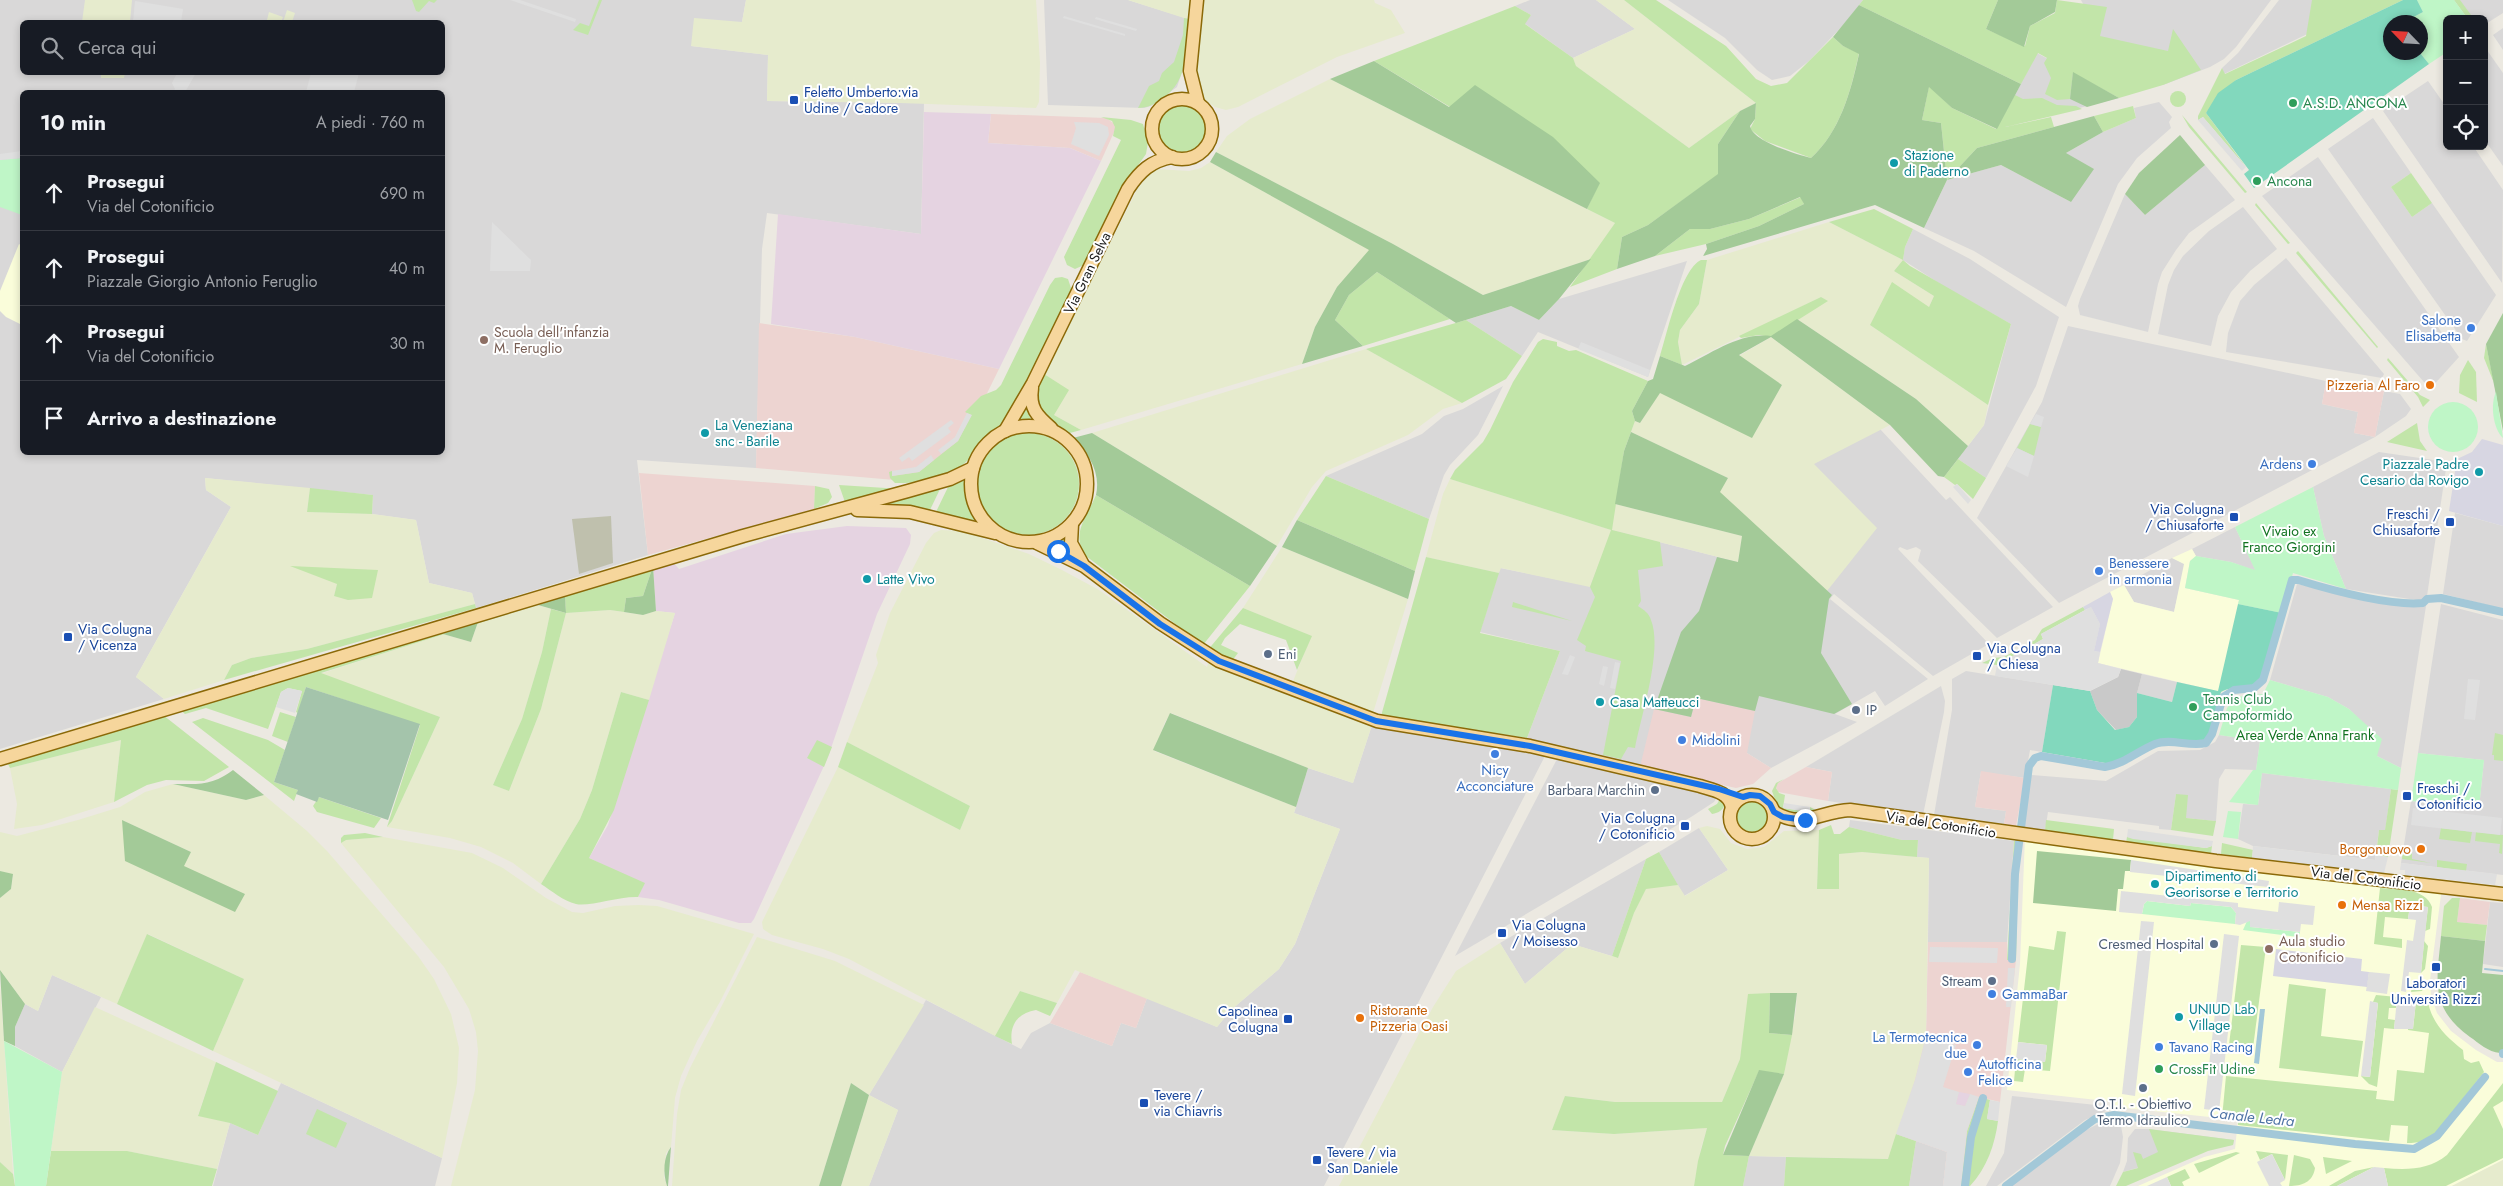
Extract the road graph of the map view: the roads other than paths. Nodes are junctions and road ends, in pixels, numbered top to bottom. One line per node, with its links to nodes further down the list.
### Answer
1 (1196, 0): 2 (main road)
2 (1190, 71): 3 (main road); 4 (main road)
3 (1175, 99): 4 (main road); 5 (main road)
4 (1198, 103): 6 (main road)
5 (1156, 143): 6 (main road); 7 (main road, Via Gran Selva)
6 (1172, 157): 7 (main road)
7 (1146, 166): 8 (main road, Via Gran Selva)
8 (1033, 383): 9 (main road, Via Gran Selva); 10 (main road, Via Gran Selva)
9 (1005, 431): 10 (main road); 11 (main road)
10 (1054, 432): 13 (main road)
11 (973, 468): 12 (main road); 14 (main road)
12 (845, 510): 14 (main road); 17 (main road)
13 (1072, 524): 15 (main road); 16 (main road)
14 (997, 534): 15 (main road)
15 (1037, 542): 16 (main road)
16 (1084, 566): 18 (main road)
17 (0, 759)
18 (1700, 786): 19 (main road); 20 (main road)
19 (1743, 797): 20 (main road); 21 (main road)
20 (1732, 807): 23 (main road)
21 (1774, 812): 22 (main road, Via del Cotonificio); 23 (main road)
22 (1868, 813): 23 (main road, Via del Cotonificio); 24 (main road, Via del Cotonificio)
23 (1770, 829)
24 (2503, 894)

